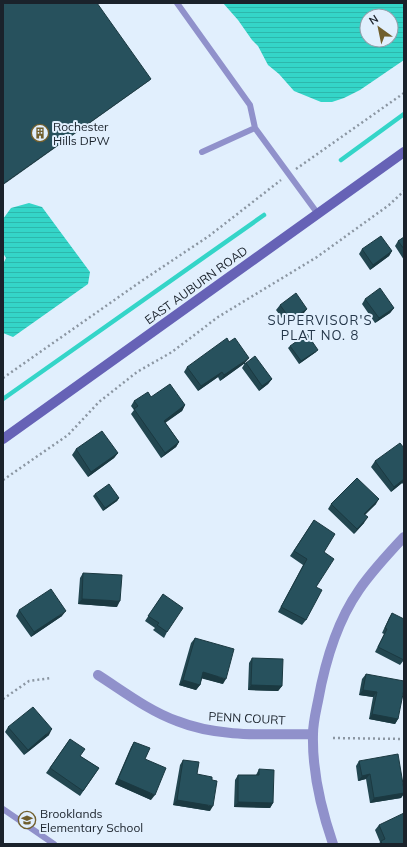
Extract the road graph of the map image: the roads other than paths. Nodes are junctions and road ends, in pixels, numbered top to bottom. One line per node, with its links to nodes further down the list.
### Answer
1 (178, 3): 2 (lane)
2 (255, 128): 3 (lane); 5 (lane)
3 (202, 152)
4 (404, 152): 5 (main road, EAST AUBURN ROAD)
5 (318, 214): 6 (main road, EAST AUBURN ROAD)
6 (3, 439)
7 (404, 537): 9 (street)
8 (98, 675): 9 (street, PENN COURT)
9 (313, 734): 12 (street)
10 (3, 809): 11 (lane)
11 (54, 844)
12 (333, 844)

